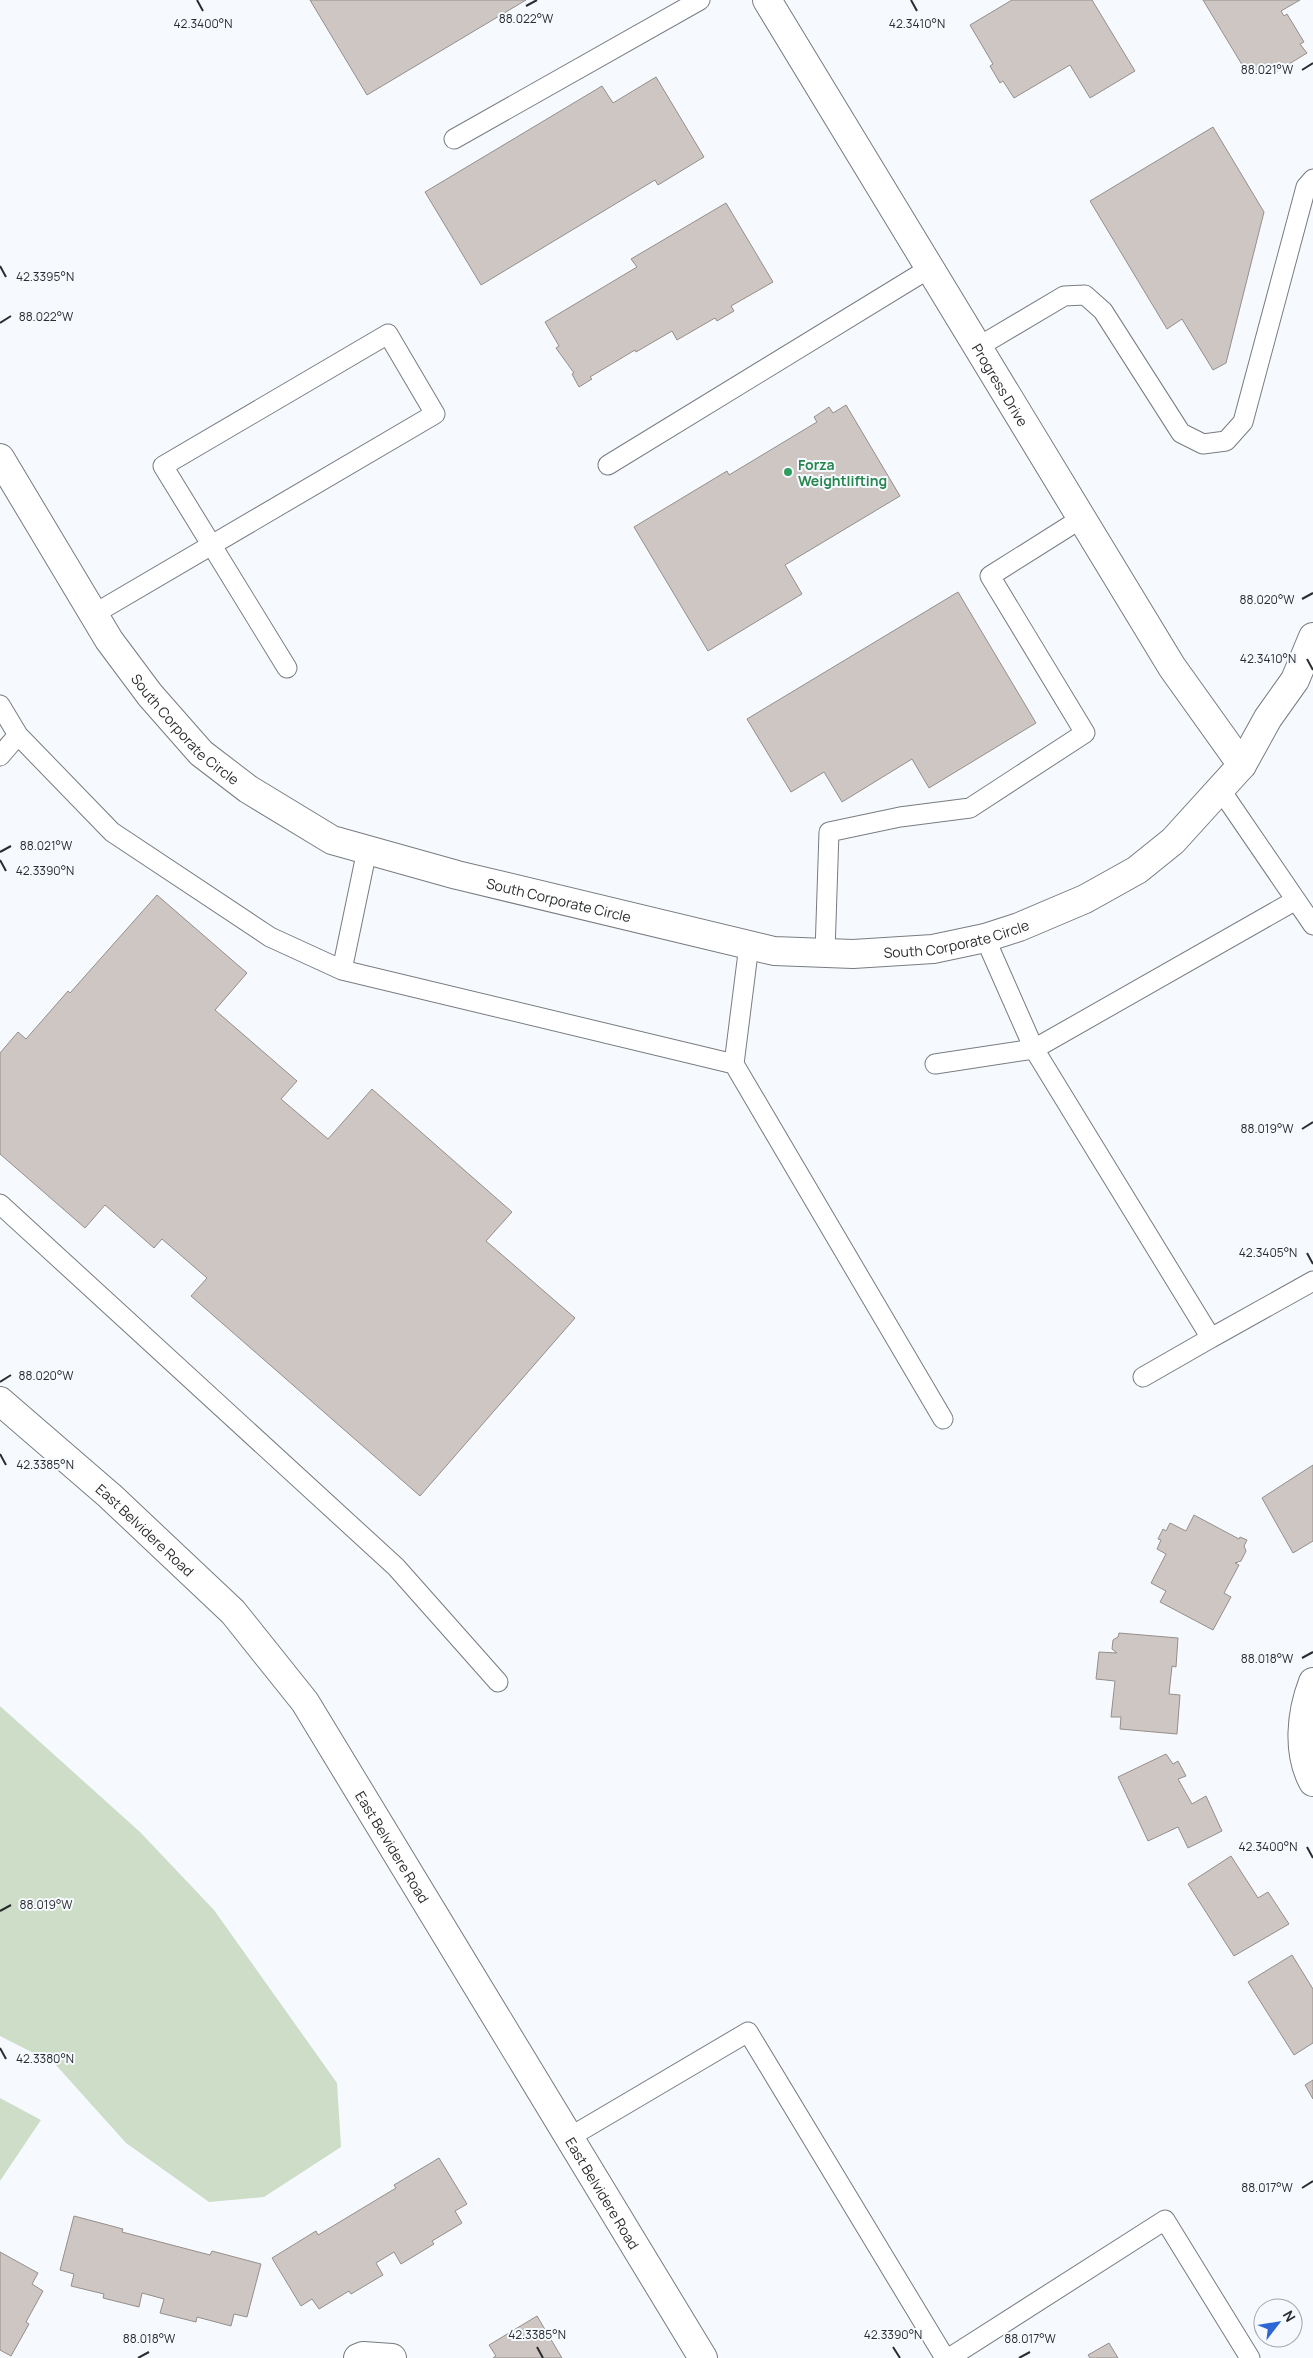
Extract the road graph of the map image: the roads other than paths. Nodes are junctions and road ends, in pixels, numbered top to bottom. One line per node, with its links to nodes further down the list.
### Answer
1 (700, 0): 3 (lane)
2 (767, 0): 5 (street, Progress Drive)
3 (454, 139)
4 (1313, 179): 6 (lane)
5 (930, 268): 6 (street, Progress Drive); 8 (lane)
6 (978, 347): 9 (street, Progress Drive)
7 (0, 458): 11 (street, South Corporate Circle)
8 (608, 465)
9 (1082, 518): 17 (street, Progress Drive); 24 (lane)
10 (210, 546): 10 (lane); 11 (lane); 13 (lane)
11 (94, 614): 19 (street, South Corporate Circle)
12 (1313, 637): 17 (street, South Corporate Circle)
13 (286, 668)
14 (0, 705): 15 (lane)
15 (18, 735): 16 (lane); 25 (lane)
16 (0, 756)
17 (1242, 765): 18 (street, South Corporate Circle)
18 (1220, 790): 20 (lane); 22 (street, South Corporate Circle)
19 (367, 850): 23 (street, South Corporate Circle); 25 (lane)
20 (1296, 900): 21 (lane); 26 (lane)
21 (1313, 924)
22 (985, 938): 24 (street, South Corporate Circle); 26 (lane)
23 (749, 945): 24 (street, South Corporate Circle); 27 (lane)
24 (825, 952)
25 (342, 970): 27 (lane)
26 (1034, 1049): 28 (lane); 31 (lane)
27 (734, 1064): 34 (lane)
28 (935, 1064)
29 (0, 1204): 35 (lane)
30 (1313, 1281): 31 (lane)
31 (1211, 1338): 32 (lane)
32 (1143, 1377)
33 (0, 1402): 38 (street, East Belvidere Road)
34 (943, 1419)
35 (498, 1682)
36 (1313, 1682): 37 (street)
37 (1313, 1782)
38 (570, 2137): 41 (street, East Belvidere Road); 42 (lane)
39 (358, 2358): 40 (street)
40 (392, 2358)
41 (703, 2358)
42 (945, 2358)
43 (949, 2358): 44 (lane)
44 (1250, 2358)

